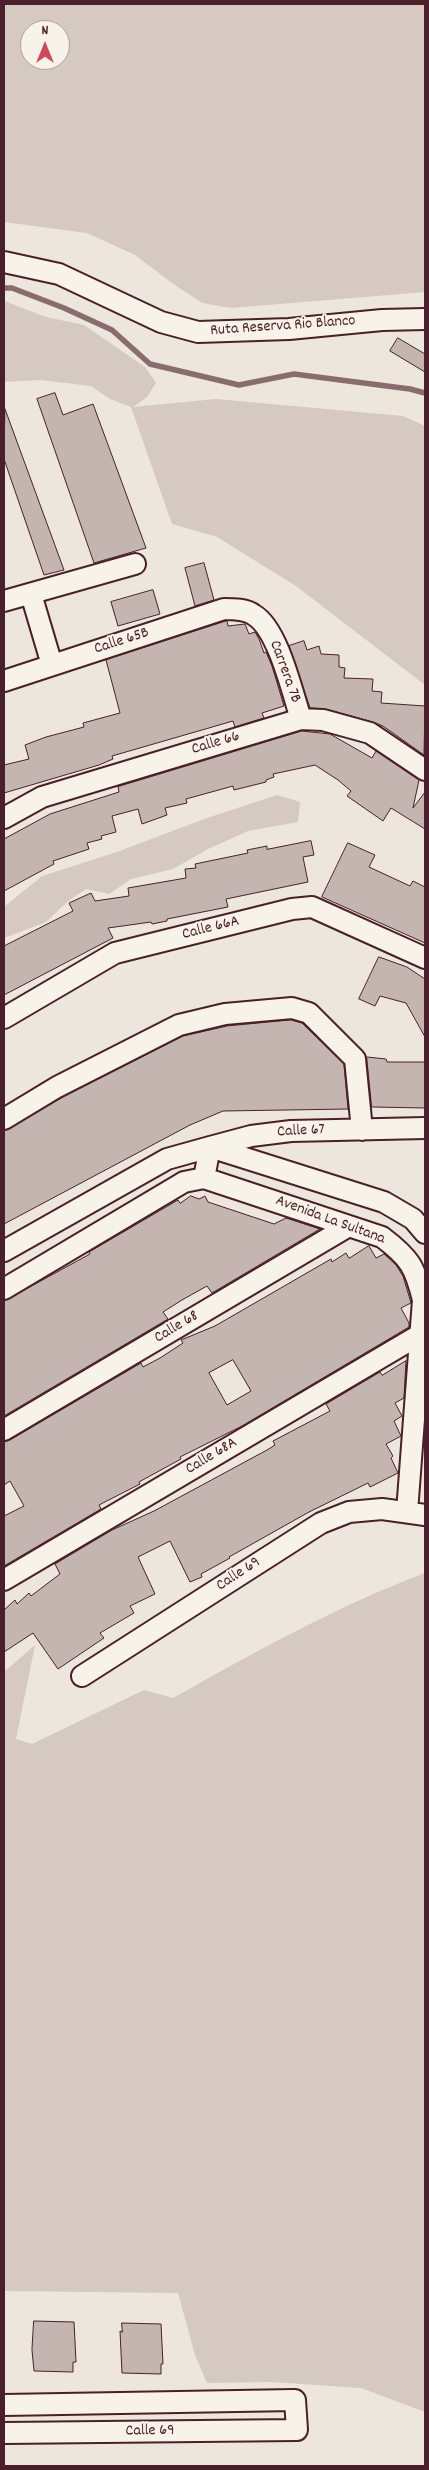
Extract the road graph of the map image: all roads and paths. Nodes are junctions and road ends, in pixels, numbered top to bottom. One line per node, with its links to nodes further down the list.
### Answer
1 (4, 262): 2 (street, Ruta Reserva Rio Blanco)
2 (425, 319)
3 (135, 564): 4 (street)
4 (31, 594): 5 (street); 7 (street)
5 (4, 601)
6 (240, 610): 7 (street, Calle 65B); 9 (street, Carrera 7B)
7 (52, 665): 8 (street, Calle 65B)
8 (4, 681)
9 (301, 719): 10 (street, Calle 66); 11 (street, Calle 66)
10 (425, 770)
11 (4, 818)
12 (425, 958): 13 (street, Calle 66A)
13 (4, 1018)
14 (4, 1119): 16 (street)
15 (425, 1128): 16 (street, Calle 67)
16 (362, 1130): 17 (street, Calle 67)
17 (210, 1147): 18 (street); 20 (street, Avenida La Sultana); 21 (street)
18 (204, 1178): 19 (street, Avenida La Sultana); 22 (street)
19 (350, 1226): 23 (street, Avenida La Sultana); 24 (street, Calle 68)
20 (425, 1233)
21 (4, 1251)
22 (4, 1288)
23 (421, 1334): 25 (street, Avenida La Sultana); 26 (street, Calle 68A)
24 (4, 1430)
25 (416, 1514): 27 (street, Calle 69)
26 (4, 1580)
27 (82, 1676)
28 (4, 2405): 29 (street, Calle 69)
29 (4, 2433)

